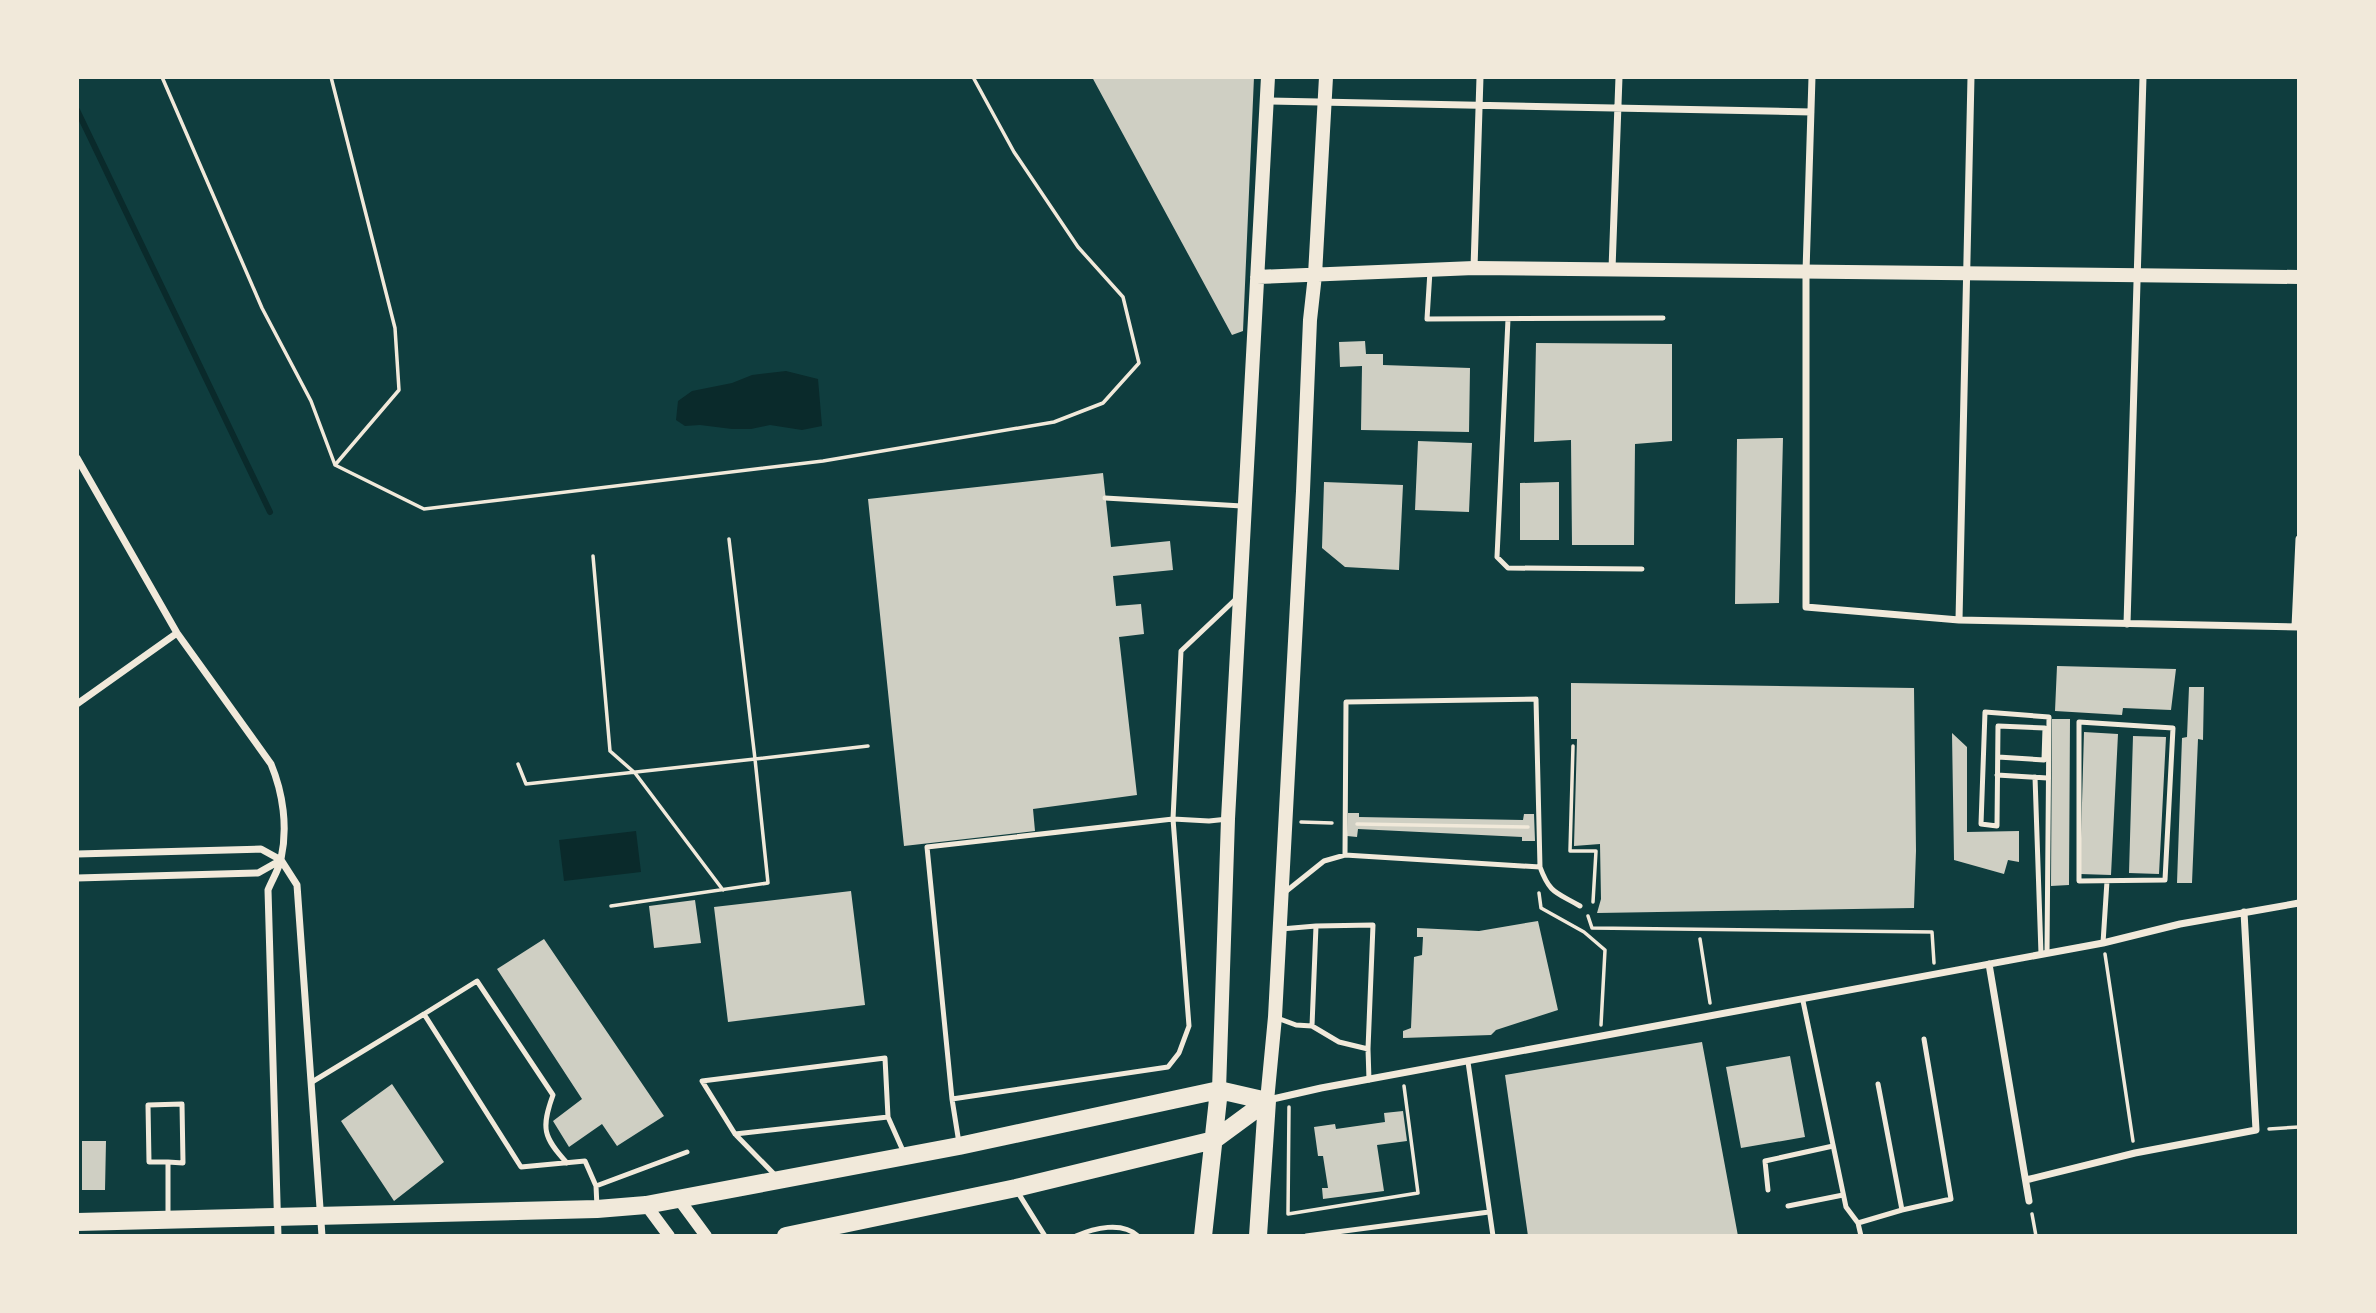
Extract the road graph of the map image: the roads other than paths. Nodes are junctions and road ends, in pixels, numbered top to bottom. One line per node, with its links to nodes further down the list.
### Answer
1 (1268, 77): 8 (main road)
2 (1326, 77): 9 (main road)
3 (1480, 77): 10 (street)
4 (1619, 77): 11 (street)
5 (1812, 77): 12 (street)
6 (1971, 77): 17 (street)
7 (2143, 77): 19 (street)
8 (1266, 101): 9 (street); 20 (main road)
9 (1325, 102): 10 (street); 18 (main road)
10 (1479, 107): 11 (street); 13 (street)
11 (1618, 108): 12 (street); 14 (street)
12 (1811, 112): 16 (street)
13 (1474, 268): 14 (main road); 15 (main road)
14 (1612, 269): 16 (main road)
15 (1430, 270): 18 (main road); 23 (lane)
16 (1807, 272): 17 (main road); 32 (street)
17 (1967, 273): 19 (main road); 32 (street)
18 (1315, 275): 20 (main road); 49 (main road)
19 (2137, 275): 21 (main road); 33 (street)
20 (1257, 277): 28 (main road)
21 (2299, 277)
22 (1663, 318): 23 (lane)
23 (1508, 319): 30 (lane)
24 (77, 458): 25 (street)
25 (85, 473): 26 (street); 35 (street)
26 (77, 479)
27 (1105, 498): 28 (lane)
28 (1245, 506): 31 (main road)
29 (2299, 539): 34 (street)
30 (1642, 569)
31 (1241, 593): 41 (lane); 42 (main road)
32 (1959, 620): 33 (street)
33 (2127, 624): 34 (street)
34 (2297, 627)
35 (177, 633): 36 (street); 45 (street)
36 (77, 704)
37 (1998, 757): 37 (lane); 38 (lane)
38 (1997, 775): 39 (lane); 40 (lane)
39 (2035, 777): 40 (lane); 56 (lane)
40 (2047, 778): 56 (lane)
41 (1173, 819): 42 (lane); 69 (lane); 69 (lane)
42 (1228, 819): 68 (main road)
43 (77, 854): 45 (street)
44 (1345, 855): 46 (lane); 46 (lane); 49 (lane)
45 (281, 860): 47 (street); 66 (street); 97 (street)
46 (1538, 866): 51 (lane)
47 (77, 878)
48 (2107, 881): 48 (lane); 55 (lane)
49 (1281, 895): 54 (main road)
50 (2299, 903): 52 (street)
51 (1580, 906)
52 (2245, 912): 55 (street); 80 (street)
53 (1316, 926): 54 (lane); 61 (lane); 63 (lane)
54 (1279, 929): 60 (main road)
55 (2103, 943): 56 (street)
56 (2044, 954): 57 (street)
57 (1989, 964): 58 (street); 80 (street)
58 (1803, 1000): 64 (street); 75 (lane)
59 (424, 1014): 66 (lane); 79 (lane); 79 (lane)
60 (1275, 1017): 61 (lane); 70 (main road)
61 (1312, 1026): 63 (lane)
62 (1924, 1039): 91 (lane)
63 (1368, 1049): 65 (lane)
64 (1468, 1062): 65 (street); 92 (lane)
65 (1369, 1080): 70 (street)
66 (312, 1082): 93 (street)
67 (1878, 1084): 91 (lane)
68 (1219, 1090): 70 (main road); 73 (main road); 74 (main road)
69 (952, 1100): 74 (lane)
70 (1267, 1101): 73 (main road); 106 (main road)
71 (888, 1117): 72 (lane); 72 (lane); 77 (lane)
72 (735, 1134): 81 (lane)
73 (1214, 1140): 83 (main road); 105 (main road)
74 (959, 1146): 77 (main road)
75 (1833, 1146): 84 (lane); 85 (lane)
76 (687, 1152): 82 (lane)
77 (905, 1156): 81 (main road)
78 (168, 1162): 78 (lane); 94 (lane)
79 (567, 1163): 82 (lane)
80 (2026, 1180): 87 (street)
81 (781, 1181): 86 (main road)
82 (596, 1186): 90 (lane)
83 (1016, 1188): 101 (main road); 102 (lane)
84 (1768, 1190)
85 (1843, 1195): 89 (lane); 96 (lane)
86 (678, 1198): 88 (main road); 100 (street)
87 (2029, 1201)
88 (646, 1205): 90 (main road); 99 (street)
89 (1788, 1206)
90 (597, 1209): 93 (main road)
91 (1902, 1210): 96 (lane)
92 (1489, 1212): 107 (lane); 108 (lane)
93 (321, 1215): 97 (main road); 98 (street)
94 (168, 1219): 95 (main road); 97 (main road)
95 (77, 1222)
96 (1858, 1223): 109 (lane)
97 (278, 1227)
98 (322, 1236)
99 (669, 1236)
100 (706, 1236)
101 (786, 1236)
102 (1045, 1236)
103 (1076, 1236): 104 (lane)
104 (1138, 1236)
105 (1203, 1236)
106 (1258, 1236)
107 (1306, 1236)
108 (1493, 1236)
109 (1861, 1236)

